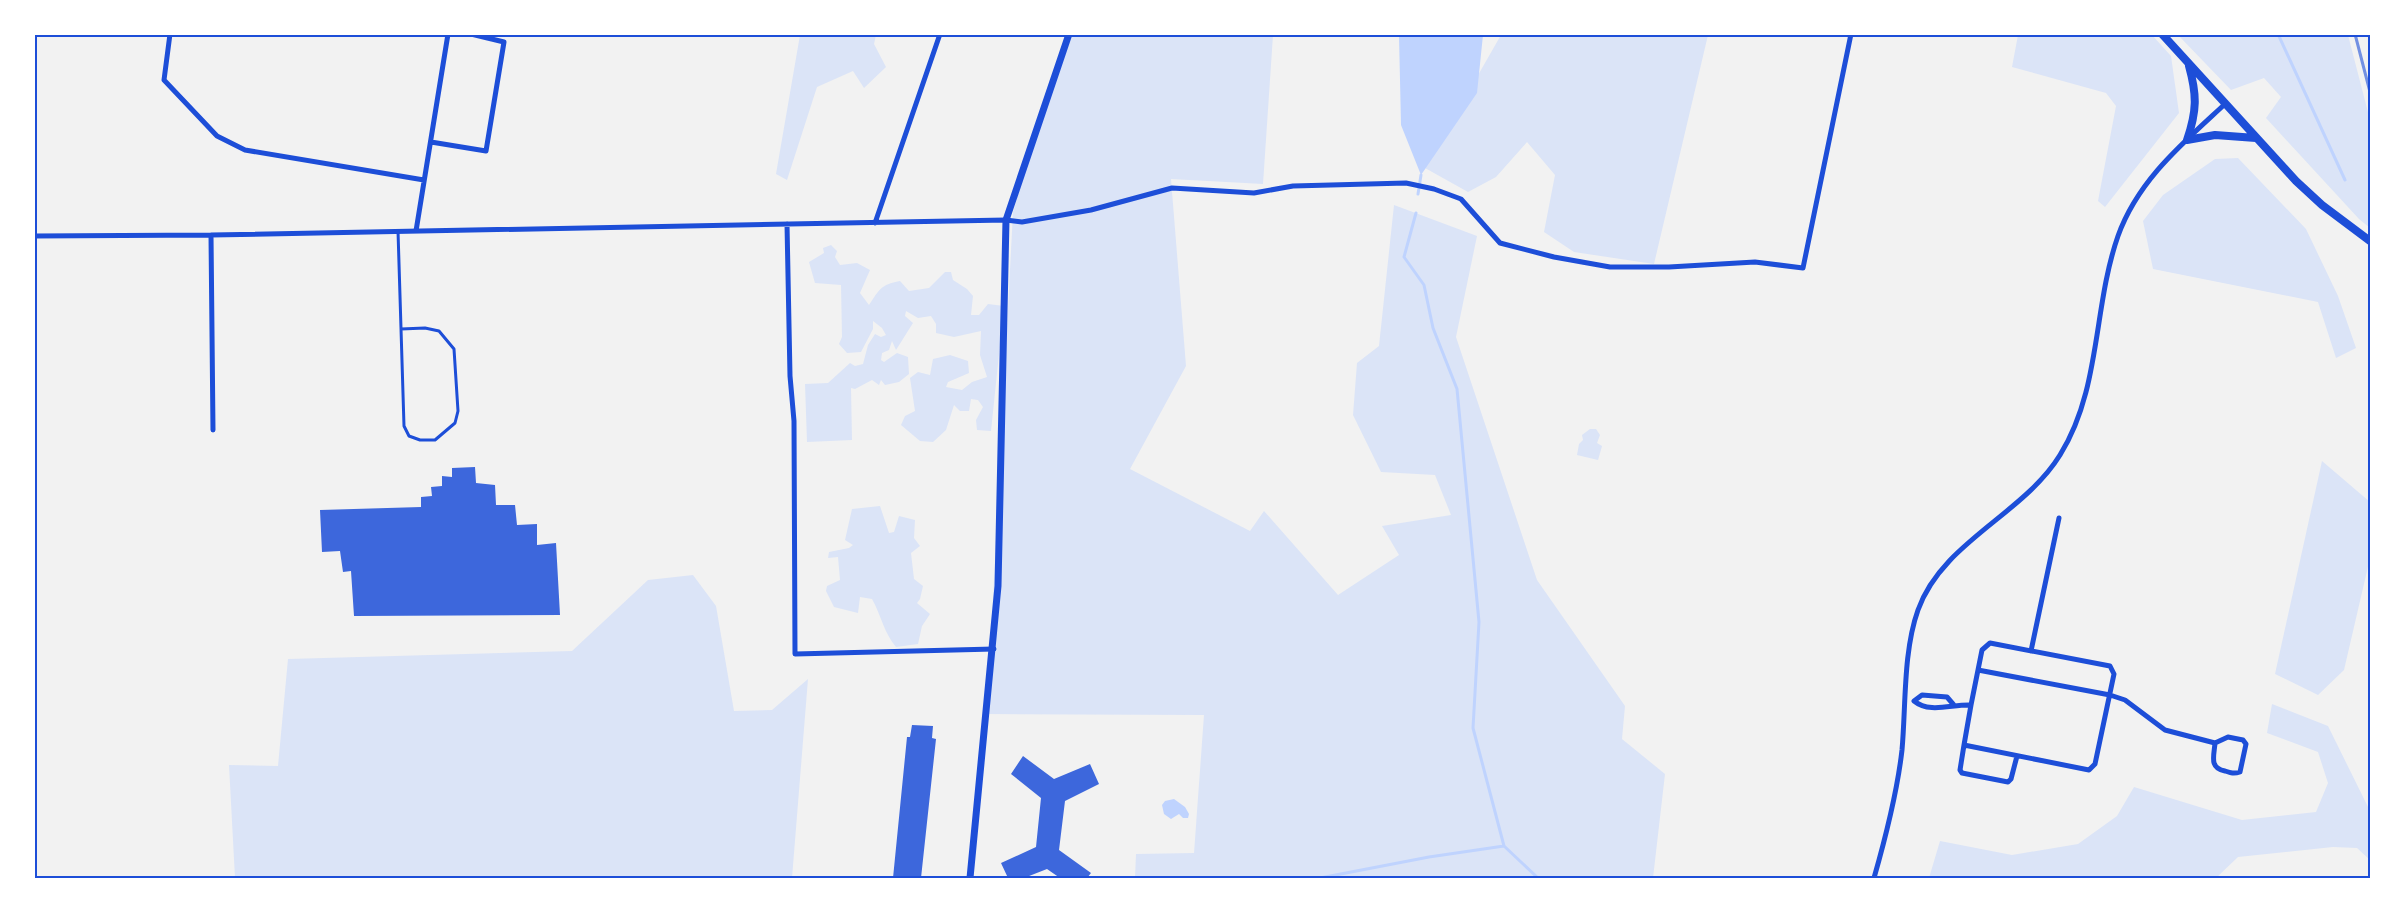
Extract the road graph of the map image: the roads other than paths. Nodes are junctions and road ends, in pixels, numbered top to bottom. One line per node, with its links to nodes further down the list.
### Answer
1 (170, 34): 13 (street)
2 (448, 34): 12 (street)
3 (471, 34): 12 (street)
4 (940, 34): 15 (street)
5 (1069, 34): 14 (street)
6 (1851, 34): 14 (street)
7 (2162, 34): 8 (main road)
8 (2188, 63): 9 (main road); 11 (main road)
9 (2225, 104): 10 (main road); 11 (street)
10 (2256, 138): 11 (main road); 21 (main road)
11 (2187, 140): 29 (street)
12 (431, 142): 13 (street)
13 (424, 180): 18 (street)
14 (1006, 220): 15 (street); 25 (street)
15 (875, 223): 16 (street)
16 (788, 224): 18 (street); 25 (street)
17 (398, 231): 18 (street); 19 (street); 22 (lane)
18 (416, 231)
19 (211, 235): 20 (street); 23 (street)
20 (34, 236)
21 (2370, 241)
22 (401, 329): 22 (lane)
23 (213, 430)
24 (2059, 518): 26 (street)
25 (994, 649): 36 (street)
26 (2031, 651): 27 (street); 28 (street)
27 (1978, 670): 28 (street); 32 (street)
28 (2110, 695): 33 (street); 35 (street)
29 (1906, 700): 30 (street); 37 (street)
30 (1914, 701): 31 (street); 31 (street)
31 (1953, 704): 32 (street)
32 (1971, 705): 34 (street)
33 (2215, 743): 33 (street)
34 (1964, 745): 35 (street); 35 (street)
35 (2017, 756)
36 (970, 879)
37 (1875, 879)

